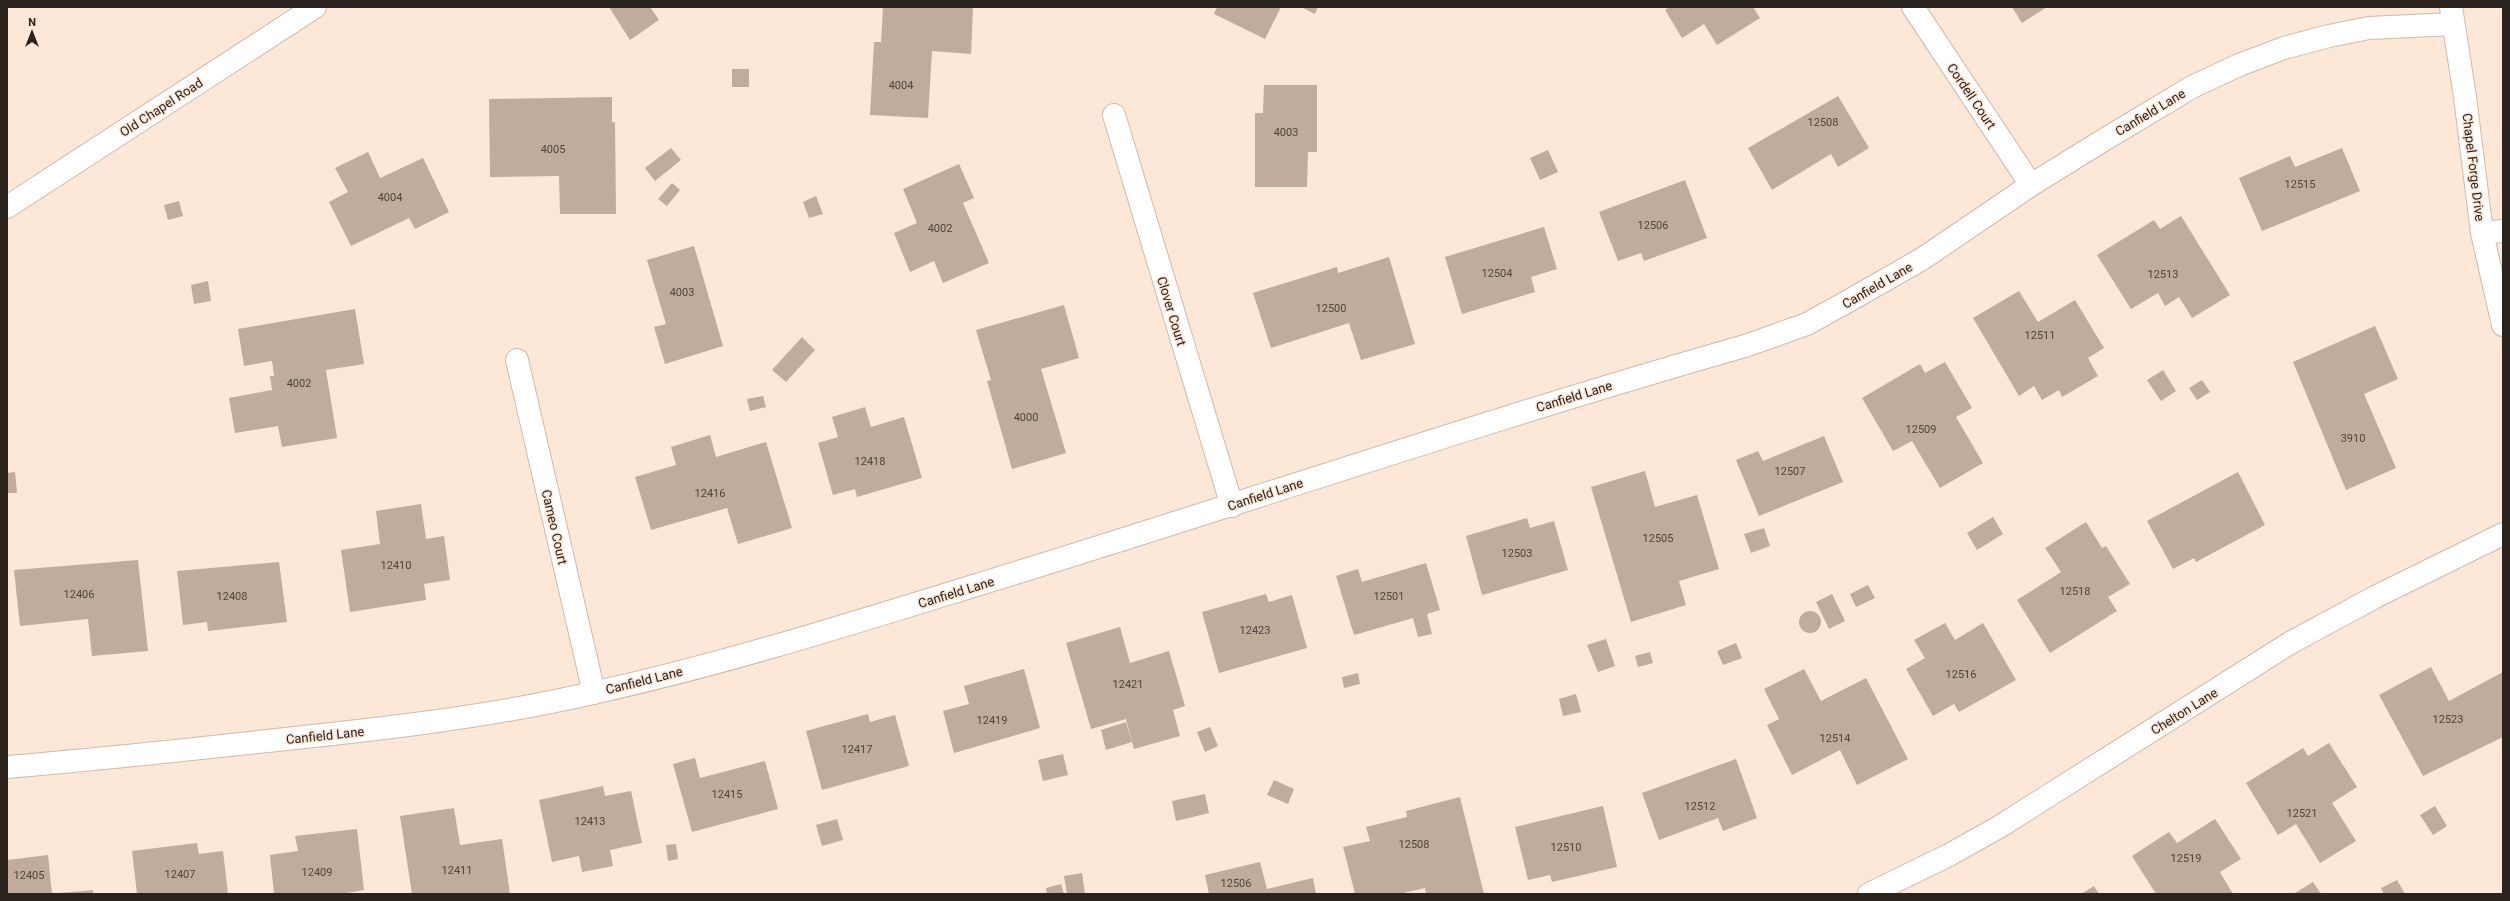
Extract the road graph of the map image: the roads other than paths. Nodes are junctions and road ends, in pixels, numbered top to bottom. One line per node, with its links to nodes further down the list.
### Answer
1 (315, 7): 6 (street, Old Chapel Road)
2 (1913, 7): 5 (street, Cordell Court)
3 (2452, 16): 5 (street, Canfield Lane); 7 (street, Chapel Forge Drive)
4 (1114, 115): 10 (street, Clover Court)
5 (2031, 185): 10 (street, Canfield Lane)
6 (7, 207)
7 (2493, 232): 8 (street, Chapel Forge Drive)
8 (2503, 325)
9 (517, 360): 12 (street, Cameo Court)
10 (1232, 506): 12 (street, Canfield Lane)
11 (2503, 534): 14 (street, Chelton Lane)
12 (594, 693): 13 (street, Canfield Lane)
13 (7, 767)
14 (1868, 894)

